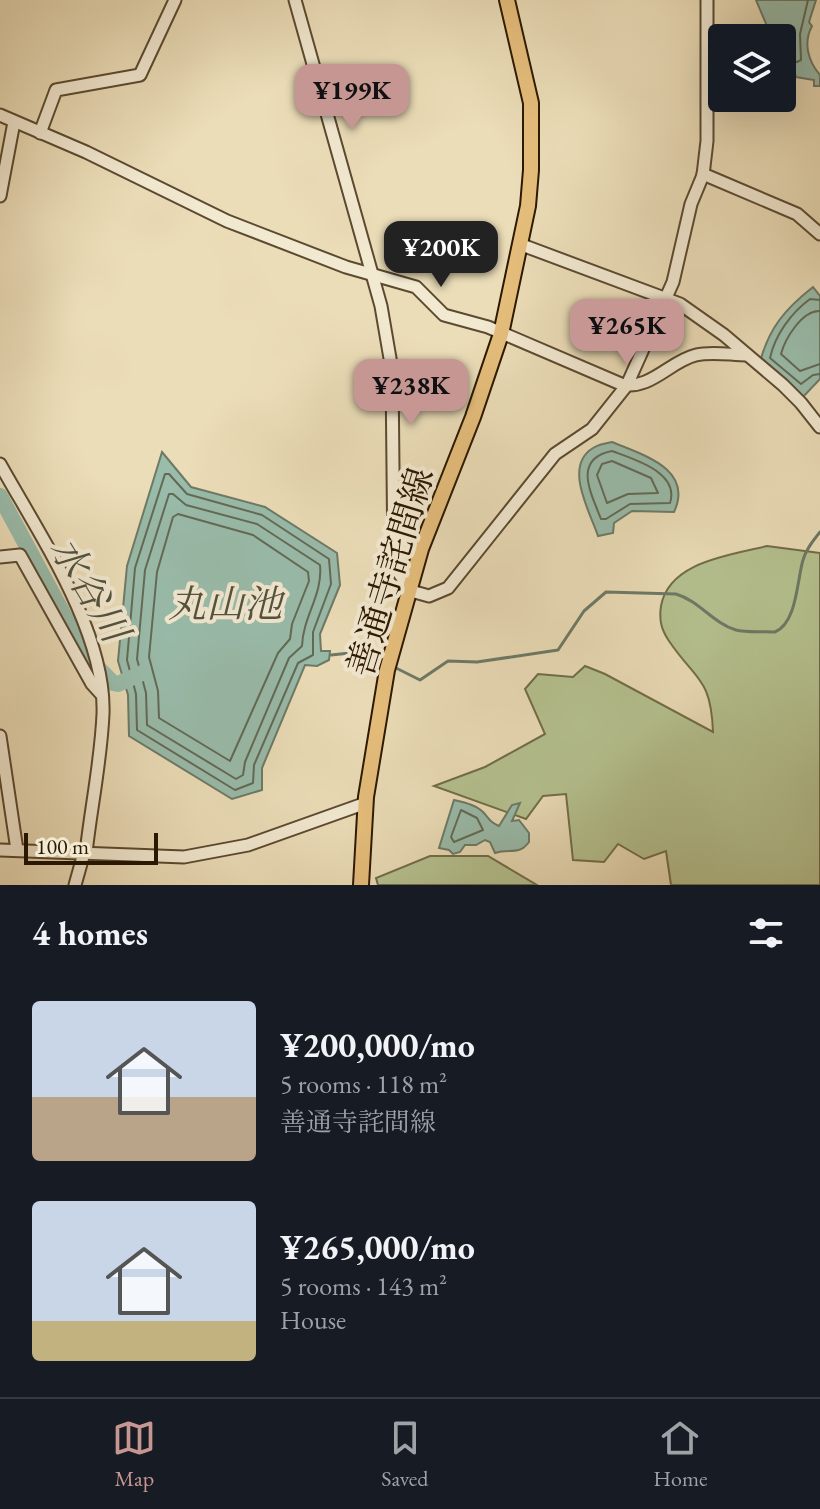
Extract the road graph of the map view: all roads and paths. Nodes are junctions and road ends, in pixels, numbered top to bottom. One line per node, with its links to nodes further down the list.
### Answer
1 (175, 0): 7 (street)
2 (295, 0): 12 (street)
3 (507, 0): 11 (main road, 善通寺詫間線)
4 (707, 0): 8 (street)
5 (0, 115): 6 (street)
6 (14, 122): 7 (street); 9 (street)
7 (40, 133): 12 (street)
8 (703, 174): 10 (street); 13 (street)
9 (0, 196)
10 (820, 234)
11 (522, 245): 13 (street); 14 (main road, 善通寺詫間線)
12 (372, 275): 14 (street); 20 (street)
13 (665, 296): 15 (street); 16 (street)
14 (501, 334): 16 (street); 20 (main road, 善通寺詫間線)
15 (747, 355): 16 (street); 17 (street)
16 (627, 385): 20 (street)
17 (820, 427)
18 (0, 464): 21 (street)
19 (0, 557): 21 (street)
20 (411, 591): 23 (main road, 善通寺詫間線)
21 (102, 695): 26 (street)
22 (0, 736): 25 (street)
23 (366, 803): 26 (street); 28 (main road, 善通寺詫間線)
24 (0, 850): 25 (street)
25 (17, 850): 26 (street)
26 (85, 853): 27 (street)
27 (76, 884)
28 (361, 885)

